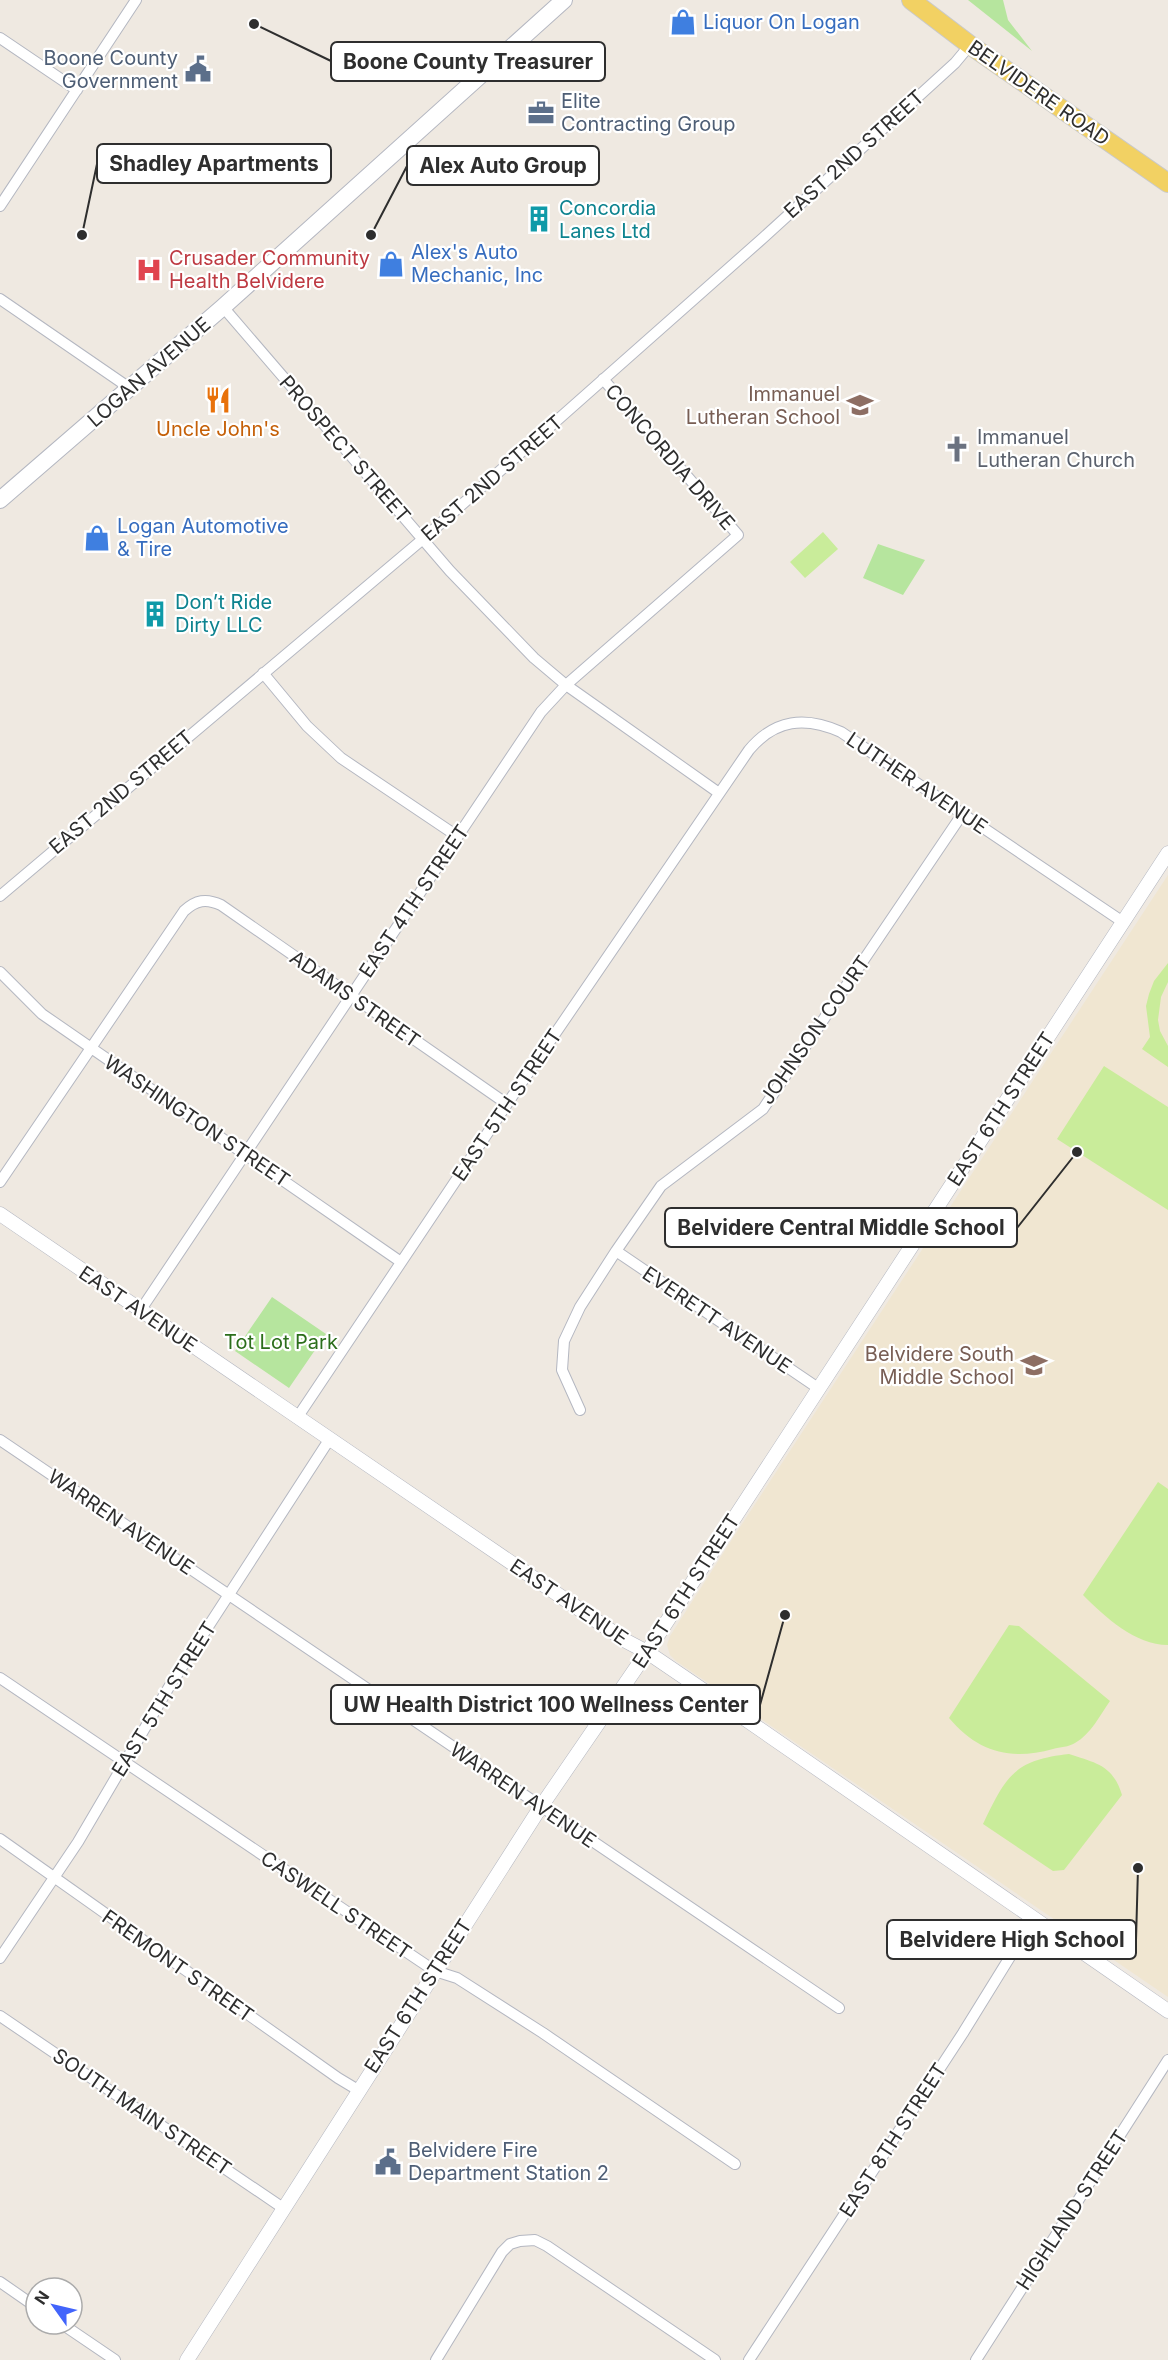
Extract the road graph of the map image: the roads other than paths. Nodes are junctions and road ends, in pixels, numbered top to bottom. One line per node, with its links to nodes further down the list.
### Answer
1 (136, 0): 6 (street)
2 (564, 0): 10 (main road, LOGAN AVENUE)
3 (911, 0): 5 (main road, BELVIDERE ROAD)
4 (0, 38): 6 (street)
5 (970, 45): 7 (main road, BELVIDERE ROAD); 11 (street, EAST 2ND STREET)
6 (77, 90): 8 (street)
7 (1168, 183)
8 (0, 206)
9 (0, 298): 12 (street)
10 (223, 307): 12 (main road, LOGAN AVENUE); 15 (street, PROSPECT STREET)
11 (603, 379): 14 (street, CONCORDIA DRIVE); 15 (street, EAST 2ND STREET)
12 (131, 389): 13 (main road, LOGAN AVENUE)
13 (0, 500)
14 (738, 534): 17 (street, EAST 4TH STREET)
15 (423, 539): 16 (street, EAST 2ND STREET); 17 (street, PROSPECT STREET)
16 (263, 673): 20 (street); 22 (street, EAST 2ND STREET)
17 (566, 685): 18 (street, PROSPECT STREET); 20 (street, EAST 4TH STREET)
18 (719, 793): 19 (street, LUTHER AVENUE); 27 (street, EAST 5TH STREET)
19 (963, 813): 23 (street, LUTHER AVENUE); 31 (street, JOHNSON COURT)
20 (457, 836): 25 (street, EAST 4TH STREET)
21 (1168, 854): 23 (street, EAST 6TH STREET)
22 (0, 896)
23 (1123, 922): 34 (street, EAST 6TH STREET)
24 (0, 972): 26 (street, WASHINGTON STREET)
25 (351, 997): 26 (street, ADAMS STREET); 27 (street, ADAMS STREET); 28 (street, EAST 4TH STREET)
26 (91, 1049): 28 (street, WASHINGTON STREET); 29 (street)
27 (507, 1104): 32 (street, EAST 5TH STREET)
28 (246, 1153): 32 (street, WASHINGTON STREET); 33 (street, EAST 4TH STREET)
29 (0, 1182)
30 (0, 1214): 33 (street, EAST AVENUE)
31 (616, 1251): 34 (street, EVERETT AVENUE); 35 (street, JOHNSON COURT)
32 (401, 1262): 36 (street, EAST 5TH STREET)
33 (140, 1311): 36 (street, EAST AVENUE)
34 (818, 1388): 40 (street, EAST 6TH STREET)
35 (580, 1410)
36 (297, 1418): 38 (street, EAST AVENUE)
37 (0, 1440): 39 (street, WARREN AVENUE)
38 (329, 1440): 39 (street, EAST 5TH STREET); 40 (street, EAST AVENUE)
39 (229, 1595): 42 (street, EAST 5TH STREET); 43 (street, WARREN AVENUE)
40 (647, 1652): 43 (street, EAST 6TH STREET); 46 (street, EAST AVENUE)
41 (0, 1678): 42 (street, CASWELL STREET)
42 (123, 1762): 45 (street, EAST 5TH STREET); 48 (street, CASWELL STREET)
43 (540, 1808): 48 (street, EAST 6TH STREET); 49 (street, WARREN AVENUE)
44 (0, 1839): 45 (street, FREMONT STREET)
45 (55, 1877): 47 (street, EAST 5TH STREET); 53 (street, FREMONT STREET)
46 (1034, 1918): 50 (street, EAST AVENUE); 63 (street, EAST 8TH STREET)
47 (0, 1958)
48 (435, 1971): 53 (street, EAST 6TH STREET); 54 (street, CASWELL STREET)
49 (839, 2008)
50 (1168, 2011)
51 (0, 2016): 55 (street, SOUTH MAIN STREET)
52 (1168, 2060): 64 (street, HIGHLAND STREET)
53 (358, 2090): 55 (street, EAST 6TH STREET)
54 (735, 2164)
55 (283, 2208): 60 (street, EAST 6TH STREET)
56 (0, 2282): 57 (street)
57 (24, 2299)
58 (80, 2336): 59 (street)
59 (115, 2360)
60 (187, 2360)
61 (436, 2360): 62 (street)
62 (715, 2360)
63 (749, 2360)
64 (976, 2360)

